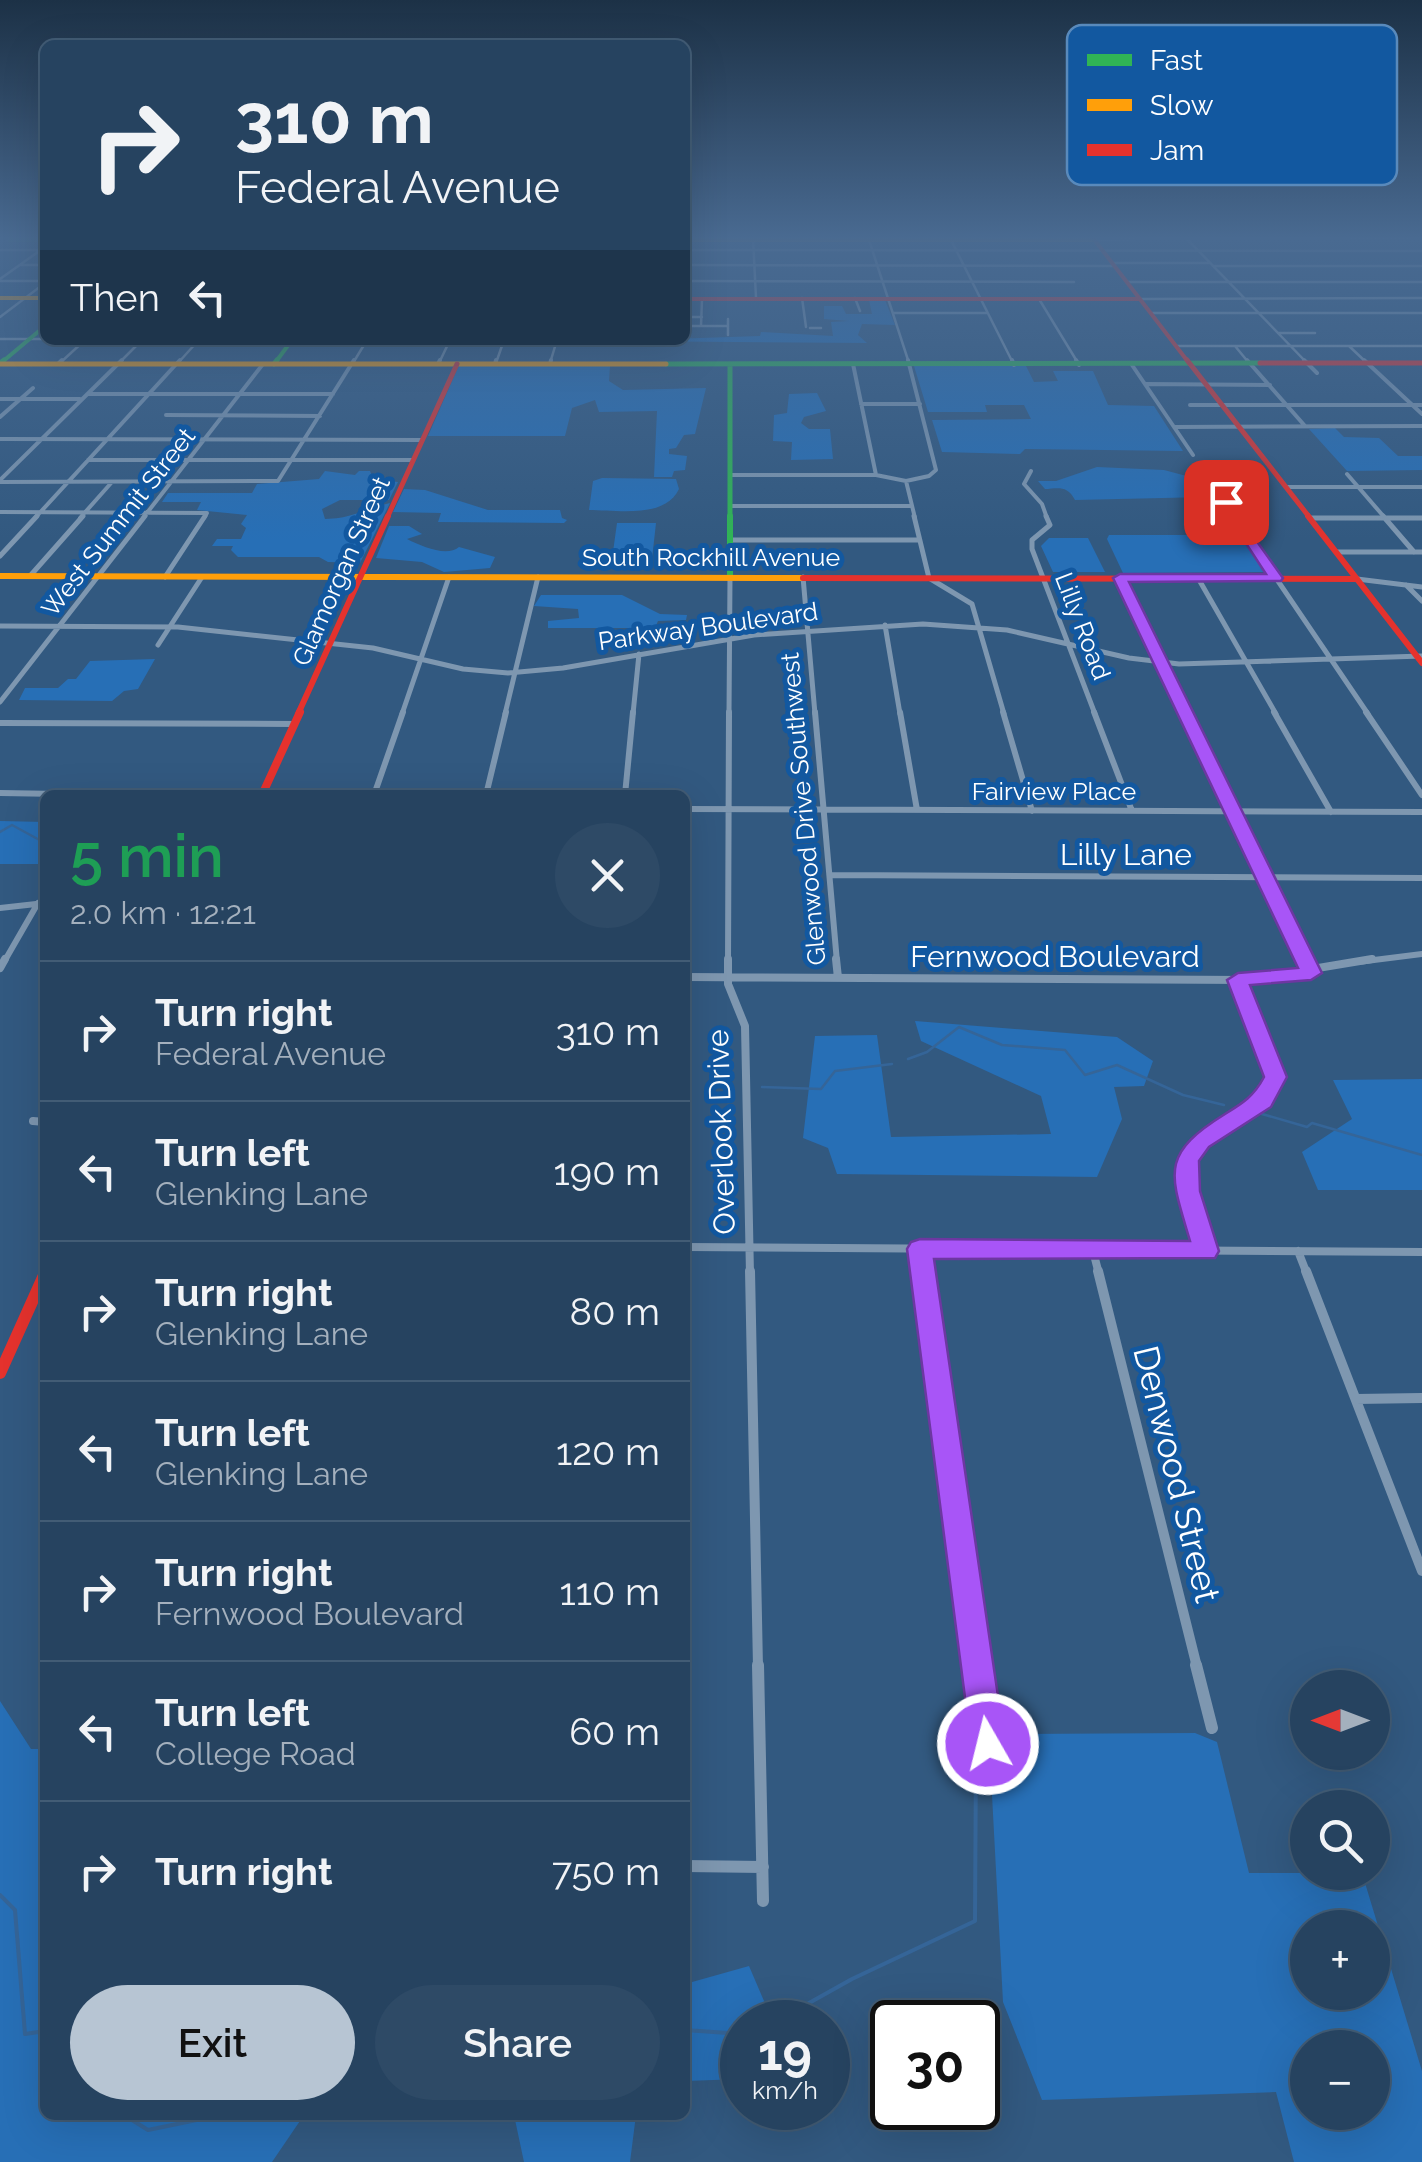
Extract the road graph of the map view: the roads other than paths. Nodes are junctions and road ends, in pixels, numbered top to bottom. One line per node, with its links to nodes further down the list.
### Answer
1 (0, 339): 2 (street)
2 (28, 339): 3 (street); 23 (main road)
3 (40, 339)
4 (902, 339): 36 (street)
5 (1001, 339): 37 (street)
6 (1064, 339): 38 (street)
7 (1172, 339): 17 (main road)
8 (1285, 339): 19 (street)
9 (79, 345): 25 (street)
10 (137, 345): 26 (street)
11 (194, 345): 27 (street)
12 (287, 345): 28 (main road)
13 (364, 345): 29 (street)
14 (448, 345): 30 (street)
15 (502, 345): 32 (street)
16 (556, 345): 33 (street)
17 (1177, 346): 18 (street); 41 (main road)
18 (1236, 346): 19 (street); 42 (street)
19 (1292, 346): 20 (street); 44 (street)
20 (1349, 346): 21 (street); 43 (street)
21 (1388, 346): 22 (street); 39 (street)
22 (1422, 346)
23 (0, 363): 25 (main road)
24 (1422, 363): 39 (main road)
25 (58, 364): 26 (main road)
26 (118, 364): 27 (main road); 49 (street)
27 (176, 364): 28 (main road); 50 (street)
28 (268, 364): 29 (main road); 51 (street, West Summit Street)
29 (352, 364): 30 (main road); 52 (street)
30 (438, 364): 31 (main road)
31 (458, 364): 32 (main road); 77 (main road, Glamorgan Street)
32 (495, 364): 33 (main road)
33 (550, 364): 34 (main road)
34 (730, 364): 35 (main road); 85 (main road, Overlook Drive)
35 (854, 364): 36 (main road); 56 (street)
36 (910, 364): 37 (main road); 57 (street)
37 (1014, 364): 38 (main road)
38 (1079, 364): 40 (main road)
39 (1409, 364): 43 (main road)
40 (1132, 365): 41 (main road); 45 (street)
41 (1192, 365): 42 (main road); 46 (main road)
42 (1251, 365): 44 (main road); 47 (street)
43 (1369, 365): 44 (main road); 61 (street)
44 (1314, 369)
45 (1146, 384): 46 (street); 68 (street)
46 (1208, 384): 47 (street); 59 (main road)
47 (1270, 385): 60 (street)
48 (33, 388): 54 (street)
49 (88, 394): 50 (street); 55 (street)
50 (148, 394): 51 (street); 74 (street)
51 (240, 394): 52 (street); 65 (street, West Summit Street)
52 (334, 394): 66 (street)
53 (0, 399): 54 (street)
54 (20, 399): 55 (street); 67 (street)
55 (82, 399): 73 (street)
56 (861, 404): 57 (street); 86 (street)
57 (920, 404): 87 (street)
58 (1190, 405): 59 (street)
59 (1224, 405): 60 (street); 70 (main road)
60 (1287, 405): 61 (street); 71 (street)
61 (1412, 405): 62 (street); 64 (street)
62 (1422, 405)
63 (166, 414): 65 (street)
64 (1422, 414)
65 (223, 416): 66 (street); 75 (street, West Summit Street)
66 (320, 416): 76 (street)
67 (0, 417)
68 (1174, 426): 70 (street); 78 (street)
69 (1422, 426): 71 (street)
70 (1240, 427): 71 (street); 92 (main road)
71 (1306, 427)
72 (0, 440): 73 (street)
73 (41, 440): 74 (street); 88 (street)
74 (107, 440): 75 (street); 79 (street)
75 (205, 440): 76 (street); 80 (street, West Summit Street)
76 (306, 440): 77 (street); 81 (street)
77 (422, 440): 82 (main road, Glamorgan Street)
78 (1193, 455)
79 (88, 460): 80 (street); 89 (street)
80 (189, 460): 81 (street); 91 (street, West Summit Street)
81 (293, 460): 82 (street); 91 (street)
82 (413, 460): 115 (main road, Glamorgan Street)
83 (1031, 471): 121 (street, Lilly Road)
84 (1347, 474): 93 (street)
85 (730, 475): 86 (street); 96 (main road, Overlook Drive)
86 (876, 475): 87 (street)
87 (906, 480): 97 (street)
88 (0, 481): 89 (street)
89 (68, 482): 90 (street); 99 (street)
90 (112, 482): 91 (street); 100 (street)
91 (172, 482): 101 (street, West Summit Street)
92 (1286, 487): 93 (street); 102 (main road)
93 (1358, 487): 94 (street); 103 (street)
94 (1422, 487)
95 (1226, 502): 124 (street)
96 (730, 506): 97 (street); 105 (main road, Overlook Drive)
97 (911, 506): 106 (street)
98 (0, 512): 99 (street)
99 (41, 512): 100 (street); 109 (street)
100 (85, 512): 101 (street); 111 (street)
101 (149, 512): 112 (street, West Summit Street); 113 (street)
102 (1311, 518): 103 (street); 107 (main road)
103 (1385, 518): 104 (street); 108 (street)
104 (1422, 518)
105 (730, 540): 106 (street); 118 (main road, Overlook Drive)
106 (920, 540): 120 (street)
107 (1337, 552): 108 (street); 125 (main road)
108 (1418, 552)
109 (0, 556)
110 (0, 576): 111 (main road, South Rockhill Avenue)
111 (30, 576): 112 (main road, South Rockhill Avenue)
112 (99, 576): 113 (main road, South Rockhill Avenue); 131 (street, West Summit Street)
113 (165, 576): 114 (main road, South Rockhill Avenue)
114 (202, 577): 115 (main road, South Rockhill Avenue); 132 (street)
115 (360, 577): 116 (main road, South Rockhill Avenue); 137 (main road, Glamorgan Street)
116 (448, 577): 117 (main road, South Rockhill Avenue); 140 (street)
117 (538, 577): 118 (main road, South Rockhill Avenue); 145 (street)
118 (730, 577): 119 (main road, South Rockhill Avenue); 135 (street, Overlook Drive)
119 (803, 578): 120 (main road, South Rockhill Avenue); 134 (street, Glenwood Drive Southwest)
120 (929, 578): 121 (main road, South Rockhill Avenue); 133 (street)
121 (1043, 578): 122 (main road, South Rockhill Avenue); 136 (street, Lilly Road)
122 (1120, 578): 123 (main road, South Rockhill Avenue); 143 (street)
123 (1198, 578): 124 (main road, South Rockhill Avenue); 144 (street)
124 (1276, 578): 125 (main road, South Rockhill Avenue); 141 (street)
125 (1358, 579): 126 (street, South Rockhill Avenue); 142 (main road)
126 (1406, 586): 127 (street, South Rockhill Avenue); 128 (street)
127 (1422, 588)
128 (1422, 601)
129 (885, 625): 133 (street, Parkway Boulevard); 134 (street, Parkway Boulevard); 159 (street)
130 (0, 626): 131 (street, Parkway Boulevard)
131 (60, 626): 132 (street, Parkway Boulevard); 146 (street, West Summit Street)
132 (169, 626): 137 (street, Parkway Boulevard); 138 (street)
133 (978, 626): 136 (street, Parkway Boulevard); 160 (street)
134 (807, 630): 135 (street, Parkway Boulevard); 158 (street, Glenwood Drive Southwest)
135 (730, 638): 139 (street, Parkway Boulevard); 157 (street, Overlook Drive)
136 (1068, 643): 143 (street, Parkway Boulevard); 161 (street, Lilly Road)
137 (331, 644): 140 (street, Parkway Boulevard); 148 (main road, Glamorgan Street)
138 (158, 646)
139 (639, 654): 145 (street, Parkway Boulevard); 152 (street)
140 (420, 658): 145 (street, Parkway Boulevard); 150 (street)
141 (1329, 658): 142 (street, Parkway Boulevard); 144 (street, Parkway Boulevard); 155 (street)
142 (1420, 658)
143 (1161, 662): 144 (street, Parkway Boulevard); 162 (street)
144 (1248, 664): 163 (street)
145 (515, 673): 151 (street)
146 (0, 702)
147 (0, 723): 148 (street)
148 (294, 724): 149 (main road, Glamorgan Street)
149 (264, 790)
150 (376, 790)
151 (487, 790)
152 (625, 790)
153 (0, 793): 154 (street)
154 (40, 794)
155 (1422, 795)
156 (690, 810): 157 (street, Fairview Place)
157 (729, 810): 158 (street, Fairview Place); 175 (street, Overlook Drive)
158 (822, 810): 159 (street, Fairview Place); 165 (street, Glenwood Drive Southwest)
159 (917, 810): 160 (street, Fairview Place)
160 (1032, 811): 161 (street, Fairview Place)
161 (1132, 811): 162 (street, Fairview Place)
162 (1233, 811): 163 (street, Fairview Place); 166 (street)
163 (1331, 812): 164 (street, Fairview Place)
164 (1422, 812)
165 (830, 875): 166 (street, Lilly Lane); 176 (street, Glenwood Drive Southwest)
166 (1264, 877): 167 (street, Lilly Lane); 173 (street)
167 (1422, 878)
168 (40, 903): 170 (street)
169 (40, 905): 172 (street)
170 (0, 908)
171 (1422, 954): 173 (street, Fernwood Boulevard)
172 (0, 968)
173 (1311, 973): 177 (street, Fernwood Boulevard)
174 (690, 977): 175 (street, Fernwood Boulevard)
175 (728, 978): 176 (street, Fernwood Boulevard); 181 (street, Overlook Drive)
176 (838, 978): 177 (street, Fernwood Boulevard)
177 (1238, 980): 184 (street)
178 (33, 1122): 179 (street)
179 (40, 1122)
180 (690, 1248): 181 (street)
181 (750, 1248): 182 (street); 195 (street, Overlook Drive)
182 (920, 1249): 183 (street); 193 (street)
183 (1093, 1251): 184 (street); 192 (street, Denwood Street)
184 (1206, 1251): 185 (street)
185 (1298, 1252): 186 (street); 190 (street)
186 (1422, 1252)
187 (40, 1284): 188 (main road)
188 (0, 1372)
189 (1422, 1398): 190 (street)
190 (1356, 1399): 191 (street)
191 (1422, 1572)
192 (1212, 1728)
193 (988, 1744)
194 (690, 1866): 195 (street)
195 (762, 1867): 196 (street, Overlook Drive)
196 (763, 1901)

